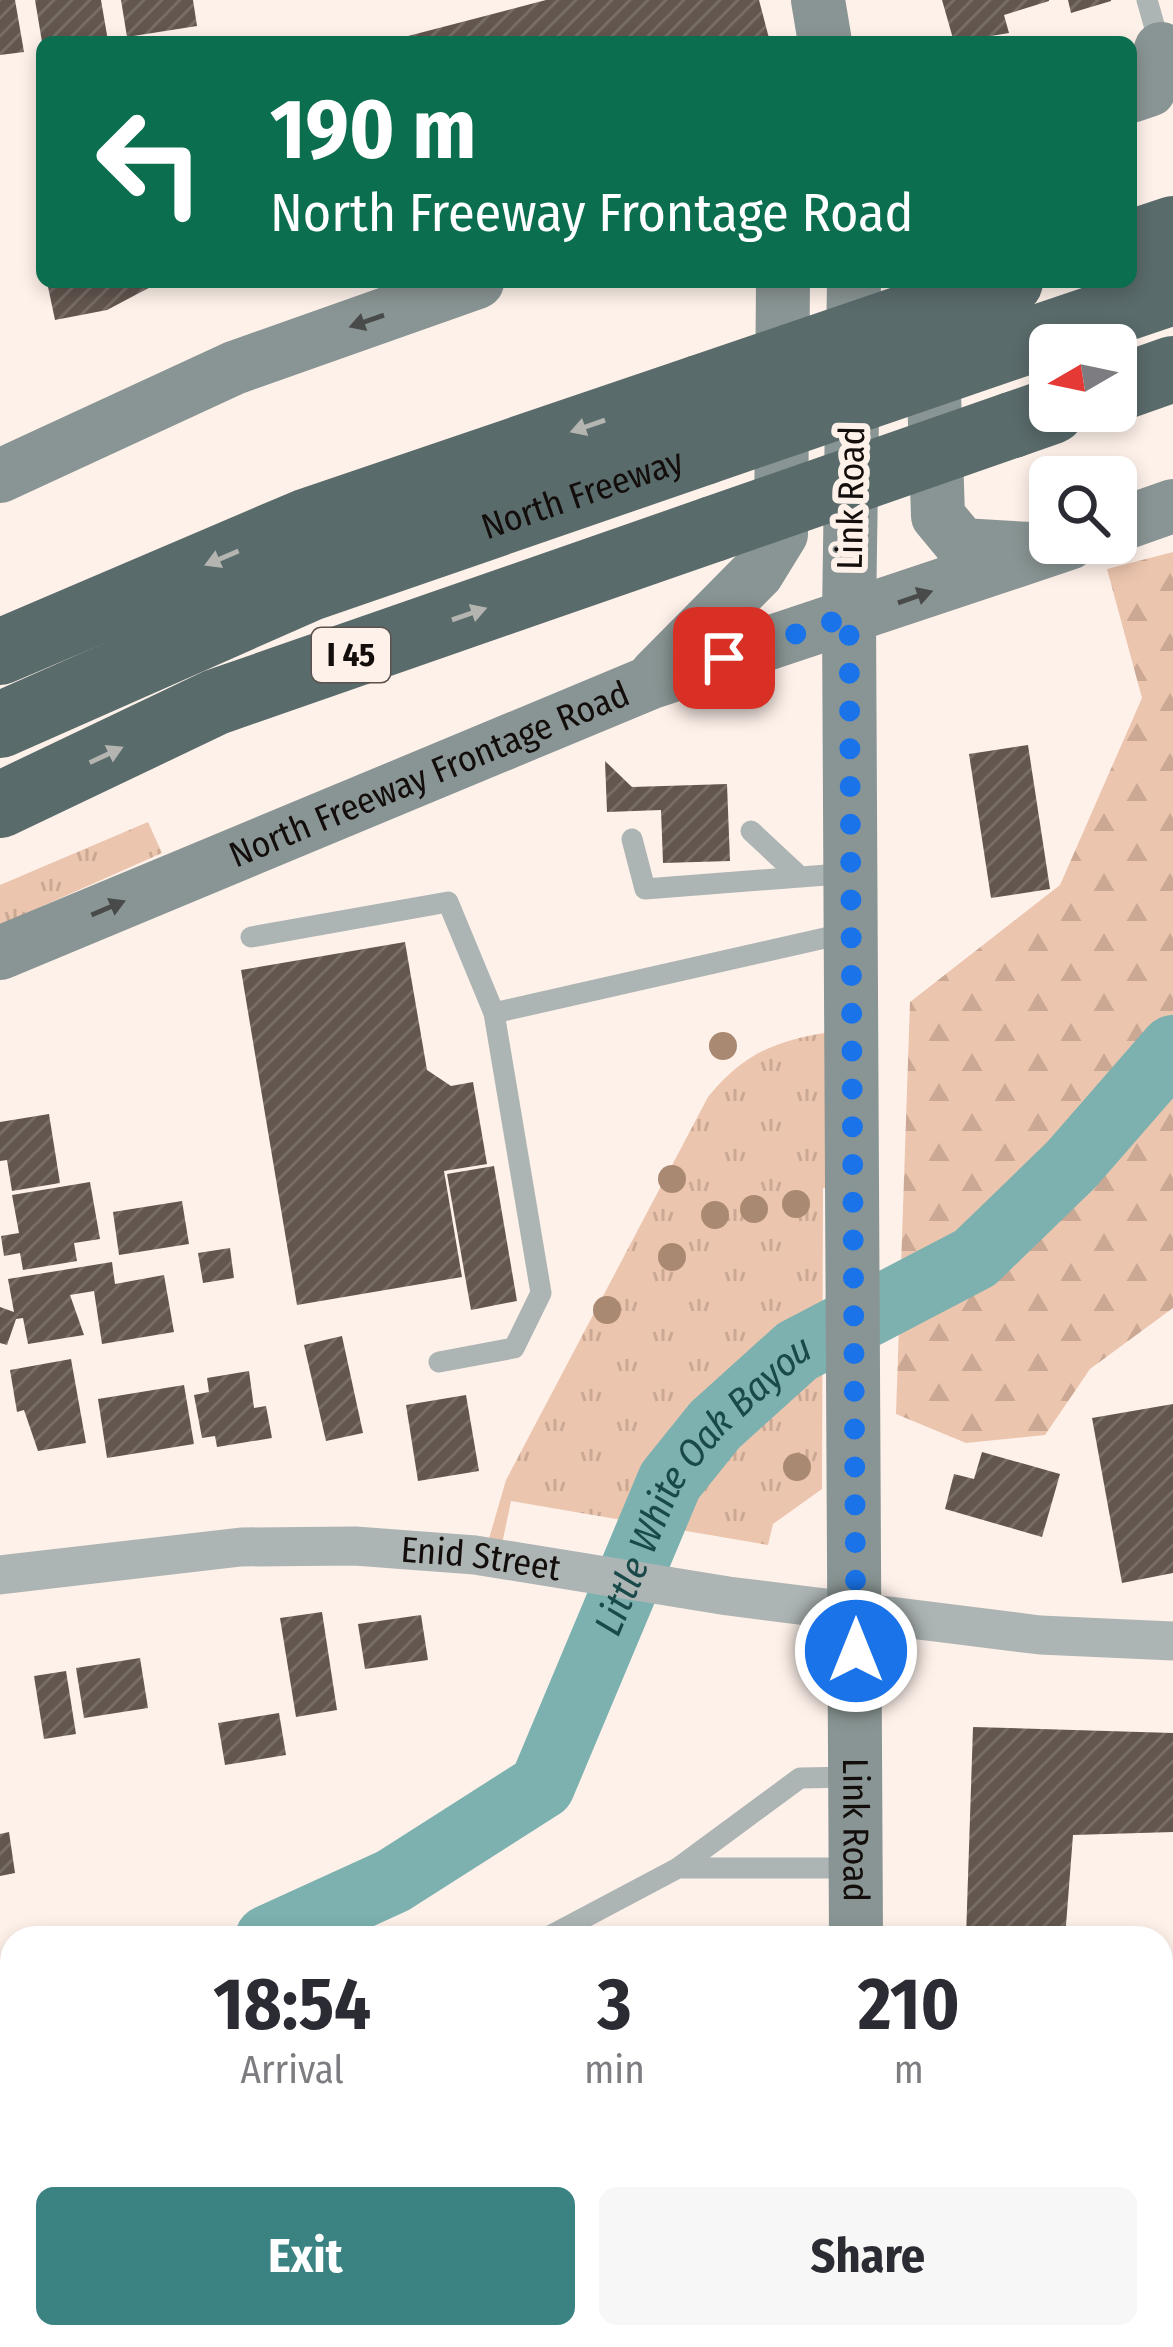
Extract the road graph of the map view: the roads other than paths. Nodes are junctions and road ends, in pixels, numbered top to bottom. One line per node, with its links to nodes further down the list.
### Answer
1 (818, 0): 2 (main road)
2 (825, 36)
3 (1153, 38): 4 (main road)
4 (1137, 94)
5 (1173, 229): 6 (highway)
6 (1137, 241)
7 (460, 288): 16 (main road, one-way to 16)
8 (783, 288): 23 (main road)
9 (854, 288): 21 (main road, Link Road)
10 (930, 288): 19 (main road)
11 (1173, 292): 12 (highway, North Freeway)
12 (1016, 313): 22 (highway, North Freeway, one-way to 22, bridge); 24 (highway, North Freeway, bridge)
13 (1173, 369): 14 (highway)
14 (1137, 381)
15 (1029, 419): 25 (highway, North Freeway / I 45, one-way to 15, bridge)
16 (0, 476)
17 (1173, 506): 18 (main road)
18 (1137, 519)
19 (1029, 546)
20 (1029, 557): 21 (main road, North Freeway Frontage Road, one-way to 20)
21 (849, 616): 23 (main road, North Freeway Frontage Road); 28 (main road, Link Road)
22 (0, 652)
23 (649, 683): 32 (main road, North Freeway Frontage Road, one-way to 23)
24 (0, 725)
25 (0, 805)
26 (751, 831): 29 (lane)
27 (632, 839): 29 (lane)
28 (852, 873): 29 (lane); 30 (main road, Link Road)
29 (796, 874)
30 (853, 932): 33 (lane); 36 (main road, Link Road)
31 (251, 937): 33 (lane)
32 (0, 953)
33 (494, 1013): 34 (lane)
34 (440, 1362)
35 (0, 1575): 36 (street, Enid Street)
36 (856, 1609): 37 (street, Enid Street); 38 (main road, Link Road)
37 (1173, 1641)
38 (856, 1777): 39 (lane); 40 (main road, Link Road)
39 (679, 1868): 40 (lane); 41 (lane)
40 (856, 1868): 42 (main road, Link Road)
41 (569, 1926)
42 (856, 1926)

